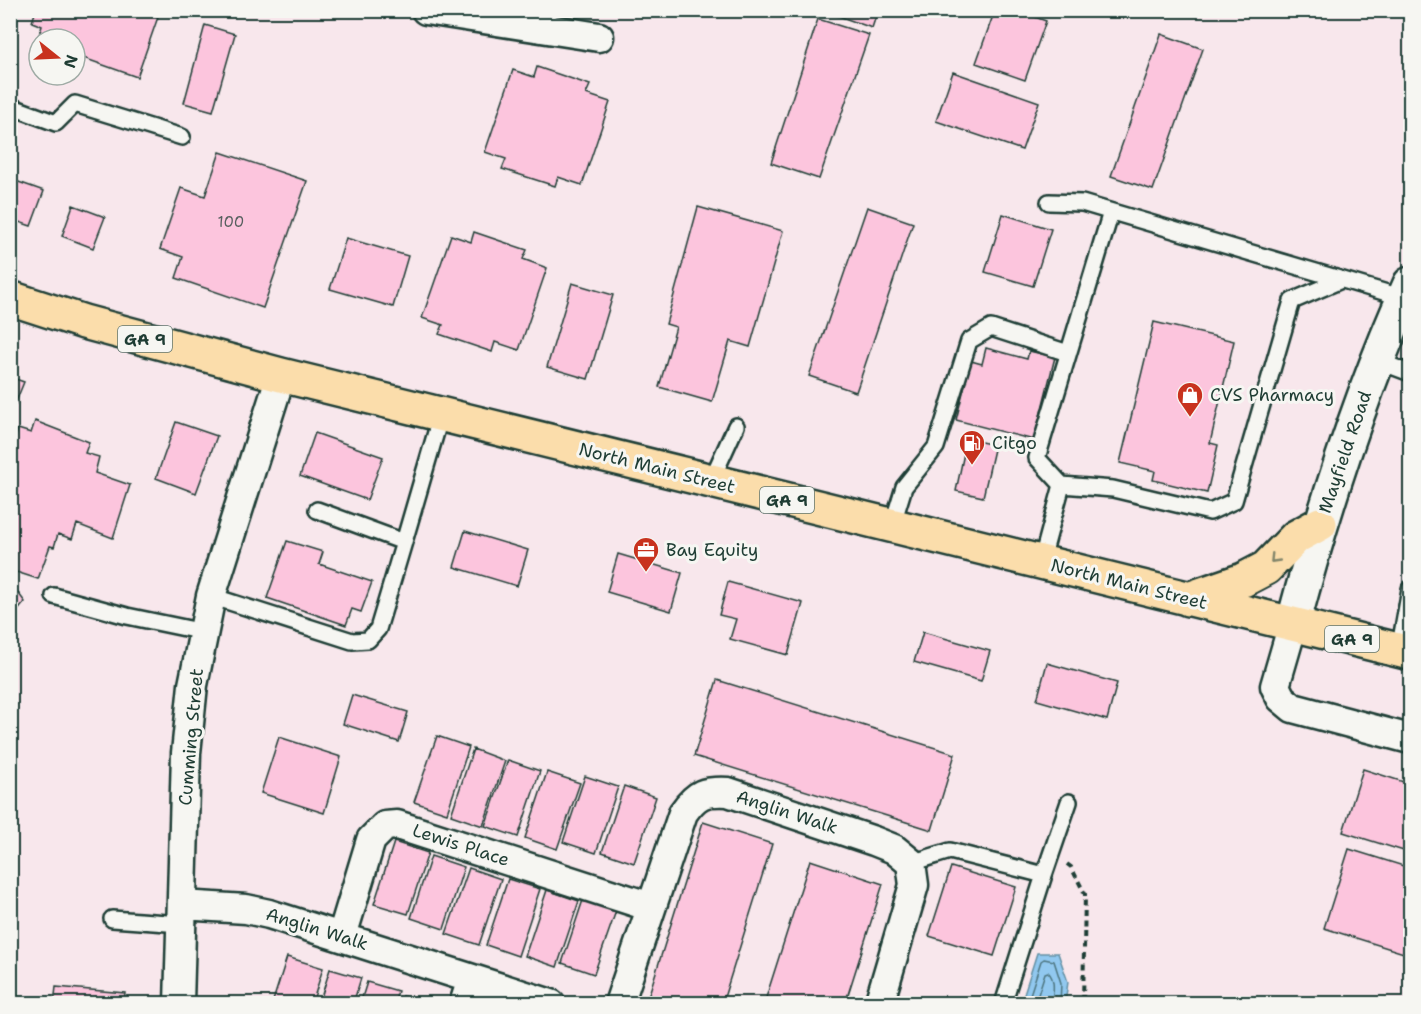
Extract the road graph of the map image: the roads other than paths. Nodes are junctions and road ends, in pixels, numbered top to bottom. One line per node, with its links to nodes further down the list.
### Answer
1 (426, 10): 2 (street)
2 (599, 37)
3 (10, 106): 4 (lane)
4 (182, 137)
5 (1049, 202): 6 (lane)
6 (1111, 212): 7 (lane); 10 (lane)
7 (1341, 280): 8 (lane); 17 (lane)
8 (1407, 291): 11 (street, Mayfield Road)
9 (10, 298): 13 (main road, North Main Street / GA 9)
10 (1068, 353): 17 (lane); 20 (lane)
11 (1378, 361): 12 (lane); 19 (street, Mayfield Road)
12 (1410, 373)
13 (281, 375): 14 (main road, North Main Street / GA 9); 25 (street, Cumming Street)
14 (441, 415): 16 (main road, North Main Street / GA 9); 21 (lane)
15 (736, 426): 16 (lane)
16 (711, 481): 20 (main road, North Main Street / GA 9)
17 (1062, 485): 22 (lane)
18 (317, 510): 21 (lane)
19 (1320, 524): 26 (main road, one-way to 26); 27 (street, Mayfield Road)
20 (892, 526): 22 (main road, North Main Street / GA 9)
21 (404, 542): 25 (lane)
22 (1041, 563): 26 (main road, North Main Street / GA 9)
23 (1410, 590): 29 (lane)
24 (54, 596): 28 (lane)
25 (211, 596): 28 (street, Cumming Street)
26 (1188, 599): 27 (main road, North Main Street / GA 9)
27 (1293, 624): 29 (main road, North Main Street / GA 9); 30 (street)
28 (204, 632): 35 (street, Cumming Street)
29 (1405, 652)
30 (1410, 739)
31 (1069, 802): 33 (lane)
32 (910, 863): 33 (lane); 34 (street, Anglin Walk); 42 (street)
33 (1044, 875): 43 (lane)
34 (651, 907): 37 (street, Lewis Place); 41 (street, Anglin Walk)
35 (182, 914): 36 (lane); 37 (street, Anglin Walk); 39 (street, Cumming Street)
36 (112, 919)
37 (342, 936): 38 (street, Anglin Walk)
38 (468, 991): 40 (street, Anglin Walk)
39 (180, 1004)
40 (551, 1004)
41 (619, 1004)
42 (879, 1004)
43 (1003, 1004)

